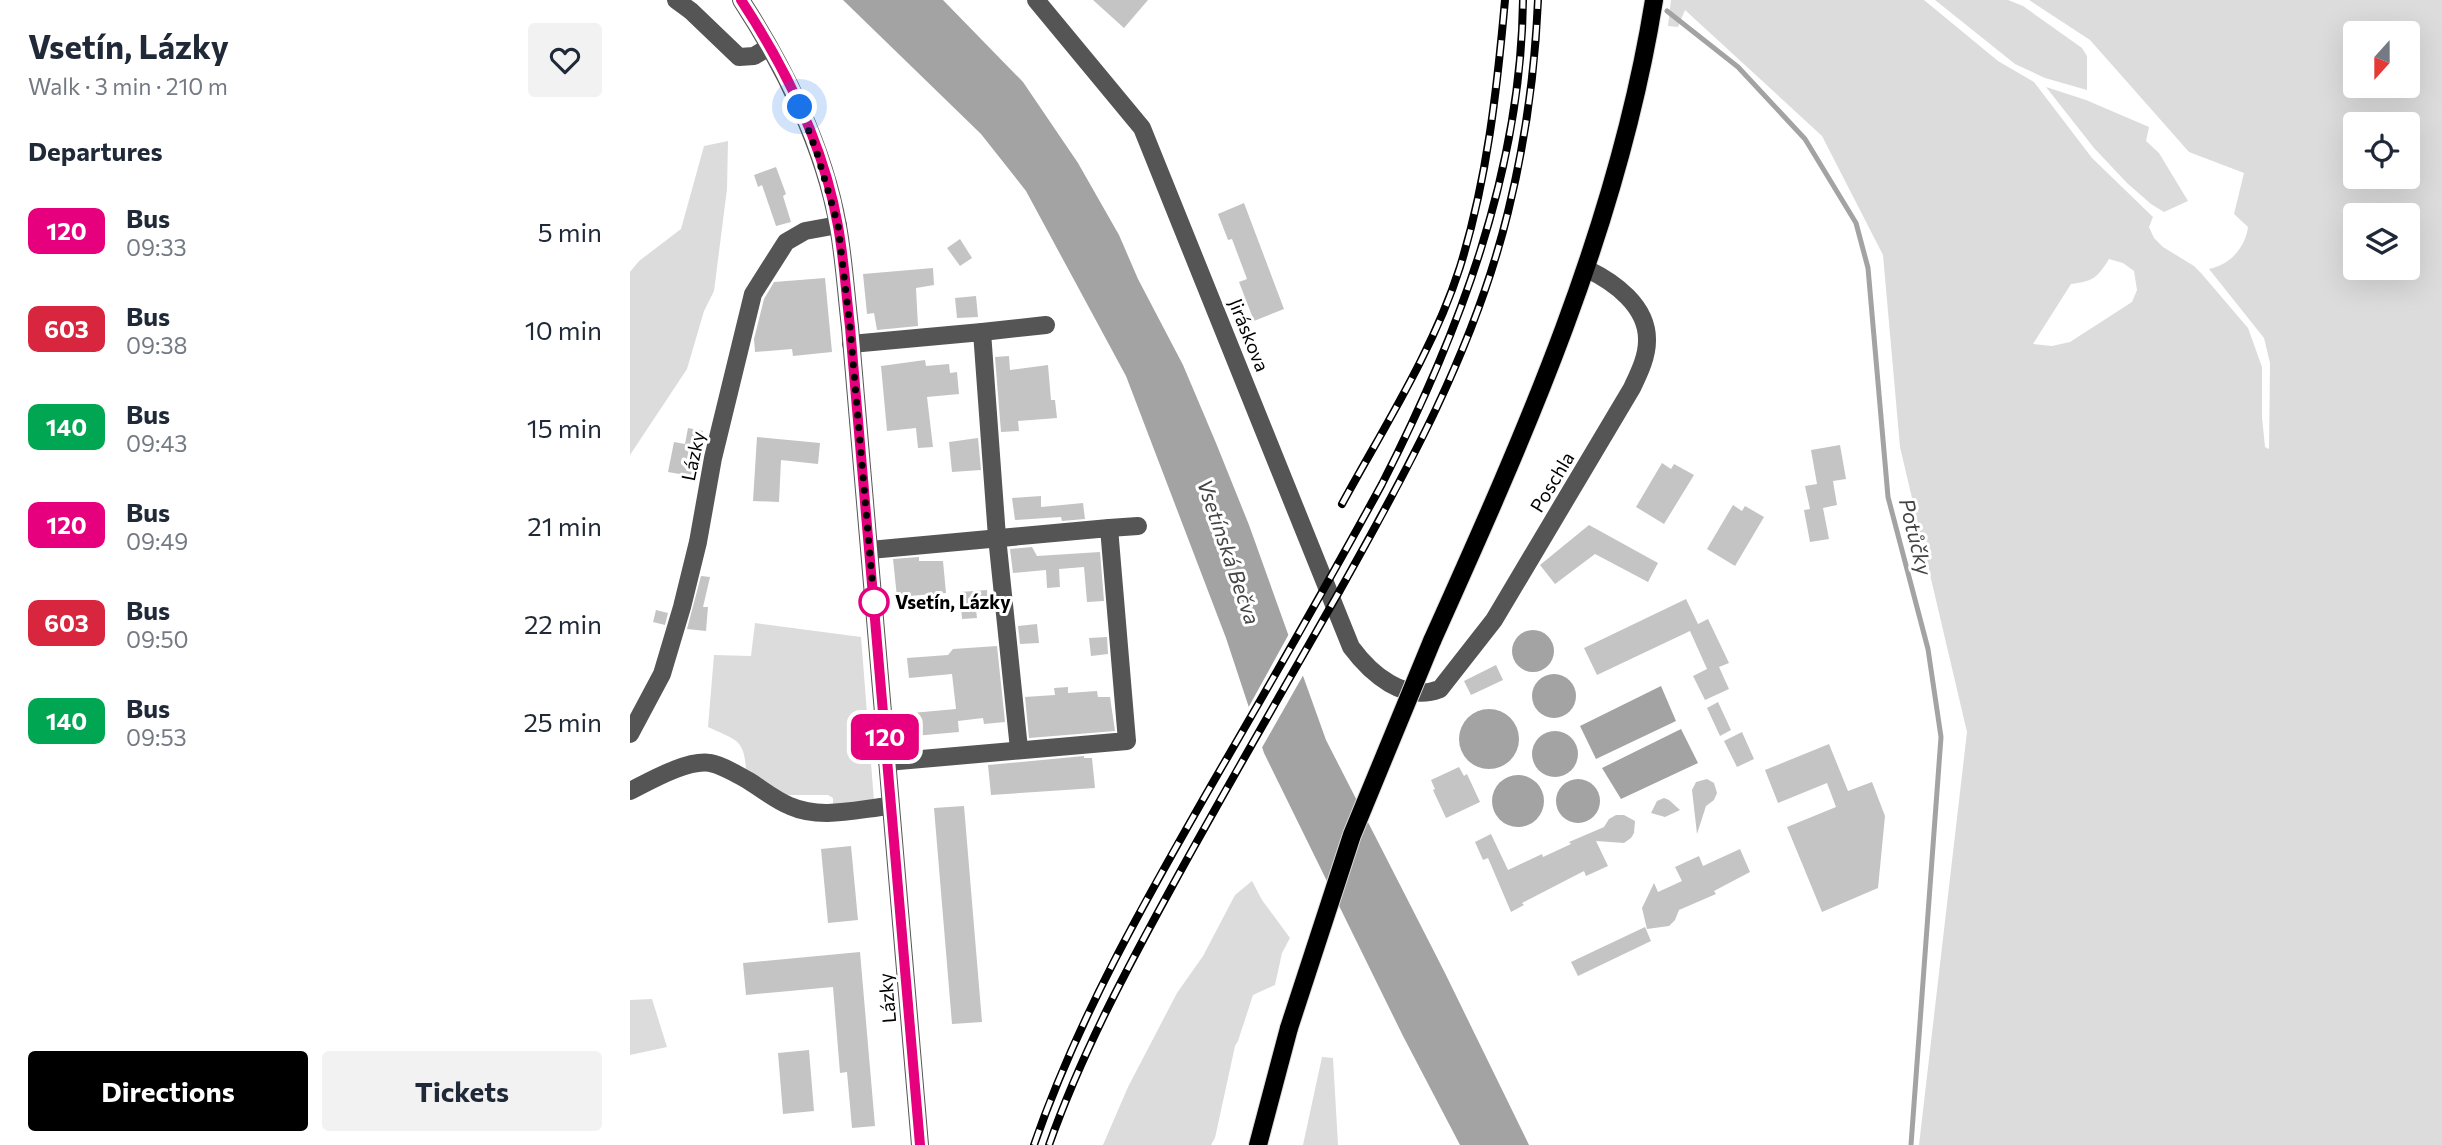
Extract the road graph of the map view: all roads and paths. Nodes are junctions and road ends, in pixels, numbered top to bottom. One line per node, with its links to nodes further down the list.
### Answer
1 (676, 0): 5 (street)
2 (741, 0): 5 (street, Lázky)
3 (1036, 0): 15 (street, Jiráskova)
4 (1654, 0): 7 (main road)
5 (769, 47): 6 (street, Lázky)
6 (838, 225): 10 (street, Lázky); 16 (street, Lázky)
7 (1587, 269): 15 (street, Poschla); 22 (main road, bridge)
8 (1046, 325): 9 (street)
9 (982, 332): 10 (street); 13 (street)
10 (851, 344): 14 (street, Lázky)
11 (1138, 526): 12 (street)
12 (1109, 528): 13 (street); 17 (street)
13 (997, 537): 14 (street); 17 (street)
14 (870, 550): 18 (street, Lázky)
15 (1406, 690)
16 (630, 734)
17 (1019, 749): 18 (street)
18 (887, 762): 20 (street, Lázky)
19 (630, 791): 20 (street)
20 (890, 806): 21 (street, Lázky)
21 (920, 1145)
22 (1258, 1145)

